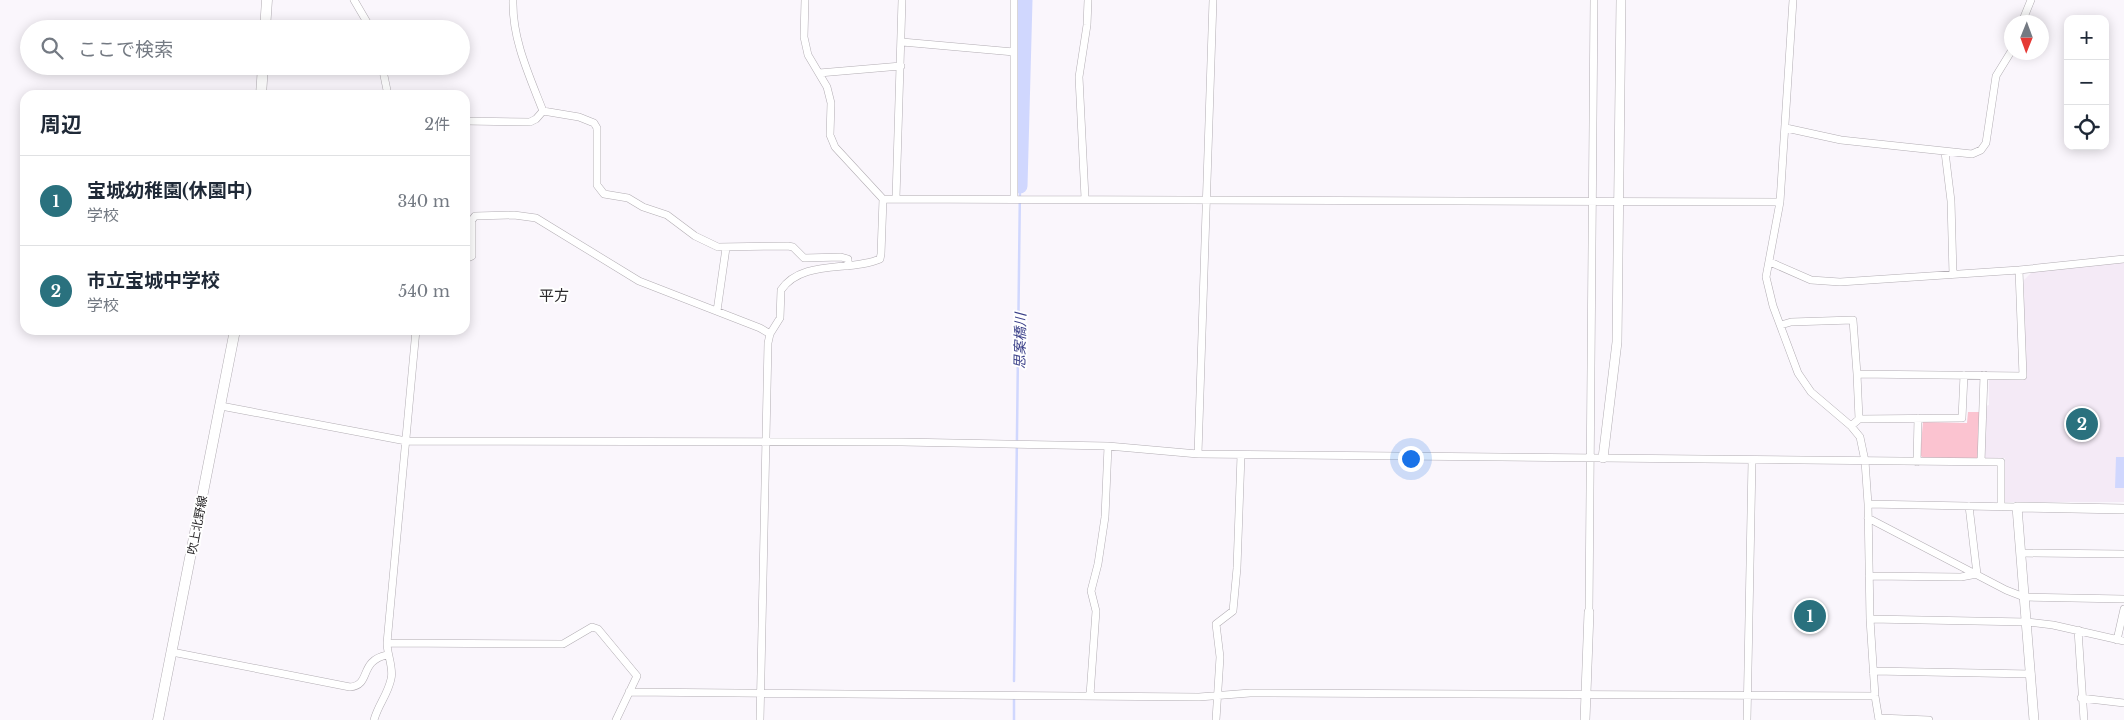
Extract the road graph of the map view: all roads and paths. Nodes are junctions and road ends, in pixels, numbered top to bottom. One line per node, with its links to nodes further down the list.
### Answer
1 (267, 0): 14 (main road)
2 (354, 0): 15 (street)
3 (513, 0): 25 (street)
4 (805, 0): 20 (street)
5 (902, 0): 16 (street)
6 (1014, 0): 17 (street)
7 (1088, 0): 31 (street)
8 (1213, 0): 33 (street)
9 (1594, 0): 35 (street)
10 (1621, 0): 36 (street)
11 (1793, 0): 27 (street)
12 (2031, 0): 13 (street)
13 (2025, 15)
14 (266, 20)
15 (366, 20)
16 (902, 42): 17 (street); 19 (street)
17 (1014, 52): 30 (street)
18 (2006, 60): 28 (street)
19 (901, 66): 20 (street); 29 (street)
20 (819, 72): 32 (street)
21 (262, 75): 23 (main road)
22 (384, 75): 24 (street)
23 (261, 90)
24 (387, 90)
25 (543, 111): 26 (street); 37 (street)
26 (470, 121)
27 (1786, 128): 28 (street); 34 (street)
28 (1945, 152): 43 (street)
29 (896, 198): 30 (street); 32 (street)
30 (1015, 198): 31 (street)
31 (1085, 198): 33 (street)
32 (883, 199): 41 (street)
33 (1207, 200): 35 (street); 59 (street)
34 (1780, 202): 36 (street); 40 (street)
35 (1592, 203): 36 (street); 61 (street)
36 (1618, 203): 62 (street)
37 (726, 248): 41 (street); 44 (street)
38 (470, 257): 44 (street)
39 (2124, 259): 42 (street)
40 (1770, 262): 43 (street); 45 (street)
41 (848, 266): 46 (street)
42 (2019, 270): 43 (street); 51 (street)
43 (1953, 275)
44 (717, 311): 46 (street)
45 (1781, 325): 49 (street); 55 (street)
46 (770, 334): 57 (street)
47 (234, 335): 52 (main road, 吹上北野線)
48 (416, 335): 56 (street)
49 (1857, 374): 50 (street); 54 (street)
50 (1964, 375): 51 (street); 53 (street)
51 (1984, 375): 66 (street)
52 (221, 406): 56 (street); 86 (main road, 吹上北野線)
53 (1918, 418): 54 (street); 65 (street)
54 (1859, 419): 55 (street)
55 (1851, 426): 64 (street)
56 (406, 441): 57 (street); 85 (street)
57 (766, 443): 58 (street); 91 (street)
58 (1108, 446): 59 (street); 92 (street)
59 (1198, 454): 60 (street)
60 (1241, 455): 61 (street); 94 (street)
61 (1589, 458): 62 (street); 80 (street)
62 (1603, 458): 63 (street)
63 (1752, 460): 64 (street); 95 (street)
64 (1865, 461): 65 (street); 67 (street)
65 (1917, 462): 66 (street)
66 (1981, 462): 69 (street)
67 (1868, 504): 68 (street); 72 (street)
68 (1969, 506): 69 (street); 75 (street)
69 (2001, 507): 70 (street)
70 (2017, 507): 71 (street); 73 (street)
71 (2124, 509)
72 (1868, 518): 75 (street); 76 (street)
73 (2021, 553): 74 (street); 77 (street)
74 (2124, 554)
75 (1977, 574): 76 (street); 77 (street)
76 (1869, 576): 81 (street)
77 (2024, 597): 78 (street); 82 (street)
78 (2124, 599)
79 (2124, 609): 84 (street)
80 (1589, 612): 93 (street)
81 (1870, 619): 82 (street); 88 (street)
82 (2027, 622): 83 (street); 89 (street)
83 (2078, 630): 84 (street); 97 (street)
84 (2120, 640)
85 (387, 643): 87 (street); 90 (street)
86 (172, 652): 87 (street); 100 (main road, 吹上北野線)
87 (387, 655): 101 (street)
88 (1873, 671): 89 (street); 96 (street)
89 (2031, 674): 108 (street)
90 (629, 692): 91 (street); 102 (street)
91 (760, 693): 92 (street); 103 (street)
92 (1090, 694): 94 (street)
93 (1586, 694): 94 (street); 95 (street); 105 (street)
94 (1217, 695): 104 (street)
95 (1747, 696): 96 (street); 106 (street)
96 (1875, 696): 99 (street)
97 (2081, 698): 98 (street); 109 (street)
98 (2124, 704)
99 (1879, 719): 107 (street)
100 (158, 720)
101 (374, 720)
102 (616, 720)
103 (760, 720)
104 (1216, 720)
105 (1585, 720)
106 (1747, 720)
107 (1929, 720)
108 (2034, 720)
109 (2084, 720)

